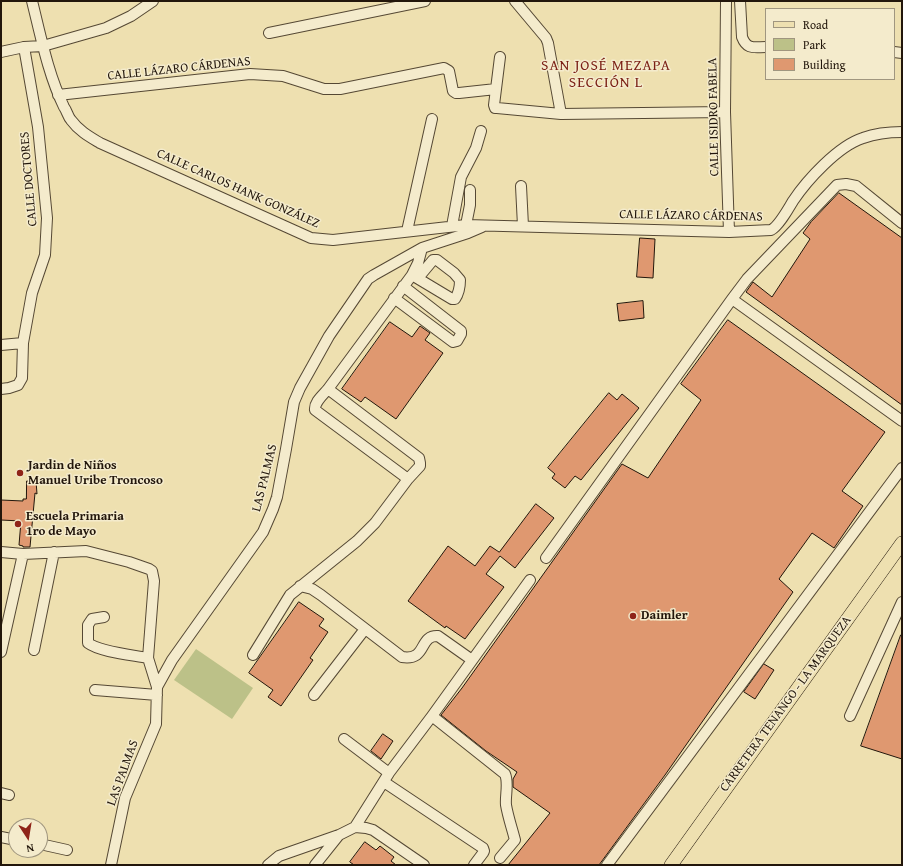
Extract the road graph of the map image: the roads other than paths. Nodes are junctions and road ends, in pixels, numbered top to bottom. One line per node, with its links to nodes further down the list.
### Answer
1 (32, 1): 8 (street, CALLE CARLOS HANK GONZÁLEZ)
2 (153, 1): 8 (street)
3 (425, 1): 7 (street)
4 (515, 1): 16 (street)
5 (726, 1): 15 (street, CALLE ISIDRO FABELA)
6 (740, 1): 10 (street)
7 (269, 33)
8 (43, 46): 9 (street); 14 (street, CALLE CARLOS HANK GONZÁLEZ)
9 (24, 47): 11 (street); 33 (street, CALLE DOCTORES)
10 (765, 47)
11 (1, 52)
12 (500, 57): 13 (street)
13 (496, 89): 14 (street, CALLE LÁZARO CÁRDENAS); 16 (street)
14 (58, 95): 27 (street, CALLE CARLOS HANK GONZÁLEZ)
15 (725, 112): 16 (street); 28 (street, CALLE ISIDRO FABELA)
16 (561, 114)
17 (432, 119): 27 (street)
18 (481, 131): 25 (street)
19 (902, 132): 28 (street, CALLE LÁZARO CÁRDENAS)
20 (521, 186): 26 (street)
21 (470, 190): 23 (street)
22 (902, 223): 32 (street)
23 (466, 225): 24 (street, CALLE CARLOS HANK GONZÁLEZ); 25 (street, CALLE CARLOS HANK GONZÁLEZ)
24 (486, 225): 26 (street, CALLE LÁZARO CÁRDENAS); 29 (street, LAS PALMAS)
25 (452, 226): 27 (street, CALLE CARLOS HANK GONZÁLEZ)
26 (522, 226): 28 (street, CALLE LÁZARO CÁRDENAS)
27 (407, 231)
28 (729, 232)
29 (422, 248): 30 (street); 56 (street, LAS PALMAS)
30 (403, 286): 31 (street); 31 (street)
31 (394, 298): 36 (street)
32 (732, 299): 37 (street); 44 (street)
33 (23, 342): 34 (street); 35 (street, CALLE DOCTORES)
34 (1, 345)
35 (1, 389)
36 (328, 389): 39 (street); 39 (street)
37 (902, 421)
38 (902, 468): 72 (street)
39 (408, 479): 46 (street)
40 (902, 544): 73 (main road, CARRETERA TENANGO - LA MARQUEZA)
41 (1, 552): 43 (street)
42 (54, 552): 43 (street); 50 (street); 53 (street)
43 (24, 554): 51 (street)
44 (546, 558)
45 (530, 580): 54 (street)
46 (300, 586): 49 (street); 52 (street)
47 (902, 602): 59 (street)
48 (104, 617): 53 (street)
49 (365, 629): 54 (street); 57 (street)
50 (34, 650)
51 (1, 652)
52 (253, 655)
53 (148, 658): 56 (street)
54 (472, 660): 58 (street)
55 (95, 690): 56 (street)
56 (157, 691): 67 (street, LAS PALMAS)
57 (314, 695)
58 (432, 716): 61 (street); 66 (street)
59 (850, 716)
60 (344, 739): 61 (street)
61 (387, 777): 62 (street); 71 (street)
62 (355, 827): 63 (street); 70 (street)
63 (339, 835): 68 (street); 69 (street)
64 (48, 846): 65 (street)
65 (68, 850)
66 (500, 858)
67 (111, 865)
68 (268, 865)
69 (315, 865)
70 (424, 865)
71 (474, 865)
72 (607, 865)
73 (671, 865)

